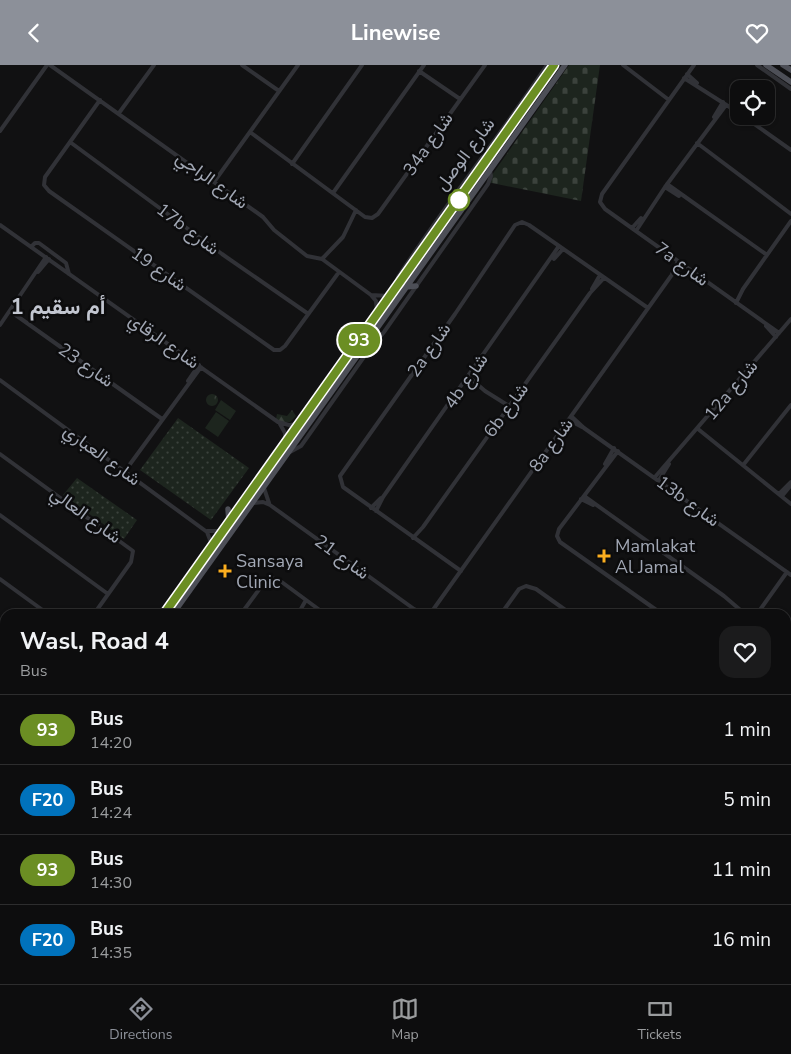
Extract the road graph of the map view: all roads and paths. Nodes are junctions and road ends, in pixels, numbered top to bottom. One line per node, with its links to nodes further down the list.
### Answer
1 (49, 65): 24 (street, شارع الراجي); 29 (street)
2 (154, 65): 27 (street)
3 (242, 65): 21 (street)
4 (298, 65): 21 (street)
5 (362, 65): 34 (street)
6 (424, 65): 17 (street)
7 (485, 65): 23 (street, 34a شارع)
8 (546, 65): 56 (street, شارع الوصل)
9 (554, 65): 56 (main road, شارع الوصل)
10 (565, 65): 35 (main road, شارع الوصل)
11 (623, 65): 22 (street)
12 (694, 65): 18 (street)
13 (757, 65): 20 (street)
14 (766, 65): 19 (main road)
15 (783, 65): 16 (main road)
16 (790, 67)
17 (420, 71): 23 (street); 38 (street)
18 (686, 76): 22 (street); 25 (street)
19 (791, 82)
20 (791, 89)
21 (279, 91): 30 (street)
22 (670, 98): 43 (street, 7a شارع)
23 (460, 99): 39 (street, 34a شارع)
24 (100, 100): 27 (street, شارع الراجي); 31 (street)
25 (725, 104): 26 (street); 32 (street)
26 (730, 107)
27 (119, 113): 36 (street, شارع الراجي)
28 (756, 125): 33 (street)
29 (0, 131)
30 (250, 133): 34 (street); 36 (street)
31 (70, 142): 65 (street, 17b شارع); 65 (street, شارع 19)
32 (695, 144): 37 (street); 40 (street)
33 (791, 150)
34 (292, 164): 38 (street)
35 (490, 169): 55 (street); 57 (main road, شارع الوصل)
36 (214, 182): 48 (street, شارع الراجي)
37 (666, 185): 43 (street); 46 (street)
38 (333, 193): 39 (street)
39 (356, 210): 48 (street)
40 (791, 212)
41 (791, 221): 46 (street)
42 (0, 225): 44 (street, شارع الرقاي)
43 (634, 230): 49 (street, 7a شارع)
44 (31, 247): 47 (street, شارع الرقاي); 52 (street)
45 (561, 247): 54 (street); 71 (street, 4b شارع); 95 (street, 2a شارع)
46 (766, 257): 58 (street)
47 (47, 258): 52 (street, شارع الرقاي); 64 (street)
48 (322, 259): 51 (street, شارع الراجي)
49 (678, 261): 50 (street, 7a شارع); 53 (street, 8a شارع)
50 (682, 264): 53 (street, 8a شارع); 61 (street, 7a شارع)
51 (339, 272): 59 (street, شارع الراجي); 65 (street)
52 (69, 274): 70 (street, شارع الرقاي)
53 (671, 276): 63 (street, 8a شارع)
54 (602, 277): 63 (street); 74 (street, 6b شارع)
55 (416, 286): 57 (main road); 83 (street)
56 (397, 287): 60 (main road, شارع الوصل)
57 (406, 287): 83 (main road, شارع الوصل)
58 (742, 289): 61 (street); 62 (street)
59 (371, 295): 60 (street); 66 (street)
60 (391, 295): 66 (main road, شارع الوصل)
61 (732, 299): 62 (street, 7a شارع)
62 (736, 303): 69 (street, 7a شارع)
63 (647, 310): 75 (street, 8a شارع)
64 (10, 311): 68 (street); 76 (street, شارع 23)
65 (307, 313)
66 (376, 315): 78 (main road, شارع الوصل)
67 (791, 319): 69 (street, 12a شارع)
68 (0, 325)
69 (777, 335): 79 (street, 12a شارع)
70 (200, 366): 76 (street); 77 (street, شارع الرقاي)
71 (468, 378): 74 (street); 90 (street, 4b شارع)
72 (0, 380): 85 (street, شارع العباري)
73 (791, 405): 84 (street)
74 (508, 408): 102 (street, 6b شارع)
75 (570, 418): 81 (street, 13b شارع); 105 (street, 8a شارع)
76 (162, 419): 85 (street)
77 (278, 422): 78 (street); 80 (street)
78 (300, 423): 80 (main road, شارع الوصل)
79 (699, 428): 84 (street); 86 (street, 12a شارع)
80 (285, 443): 99 (main road, شارع الوصل)
81 (616, 450): 86 (street, 13b شارع); 91 (street)
82 (0, 453): 110 (street, شارع العالي)
83 (286, 454): 88 (main road, شارع الوصل)
84 (742, 463): 89 (street)
85 (125, 471): 100 (street, شارع العباري)
86 (657, 478): 106 (street, 13b شارع)
87 (791, 483): 89 (street)
88 (264, 487): 92 (main road, شارع الوصل); 94 (street)
89 (781, 495): 93 (street)
90 (383, 497): 95 (street, 4b شارع); 97 (street, 4b شارع)
91 (582, 497): 123 (street); 124 (street)
92 (251, 504): 94 (street); 115 (main road, شارع الوصل)
93 (791, 504)
94 (270, 505): 119 (street, شارع 21)
95 (372, 508): 97 (street)
96 (228, 509): 99 (main road)
97 (376, 511): 102 (street)
98 (0, 515): 110 (street)
99 (229, 522): 101 (main road, شارع الوصل)
100 (205, 530): 101 (street); 103 (street, شارع العباري)
101 (222, 531): 103 (main road, شارع الوصل)
102 (414, 539): 104 (street)
103 (212, 545): 114 (main road, شارع الوصل)
104 (448, 564): 105 (street); 108 (street)
105 (461, 571): 108 (street, 8a شارع)
106 (787, 572): 107 (street, 13b شارع); 125 (street)
107 (791, 575)
108 (457, 576): 120 (street, 8a شارع)
109 (0, 579): 112 (street)
110 (108, 594): 113 (street, شارع العالي)
111 (308, 601): 116 (street); 117 (street); 118 (street)
112 (41, 609)
113 (98, 609)
114 (167, 609)
115 (177, 609)
116 (245, 609)
117 (302, 609)
118 (318, 609)
119 (414, 609)
120 (434, 609)
121 (505, 609): 122 (street)
122 (564, 609)
123 (655, 609)
124 (740, 609)
125 (760, 609)
126 (791, 659): 127 (main road, bridge)
127 (791, 680)

